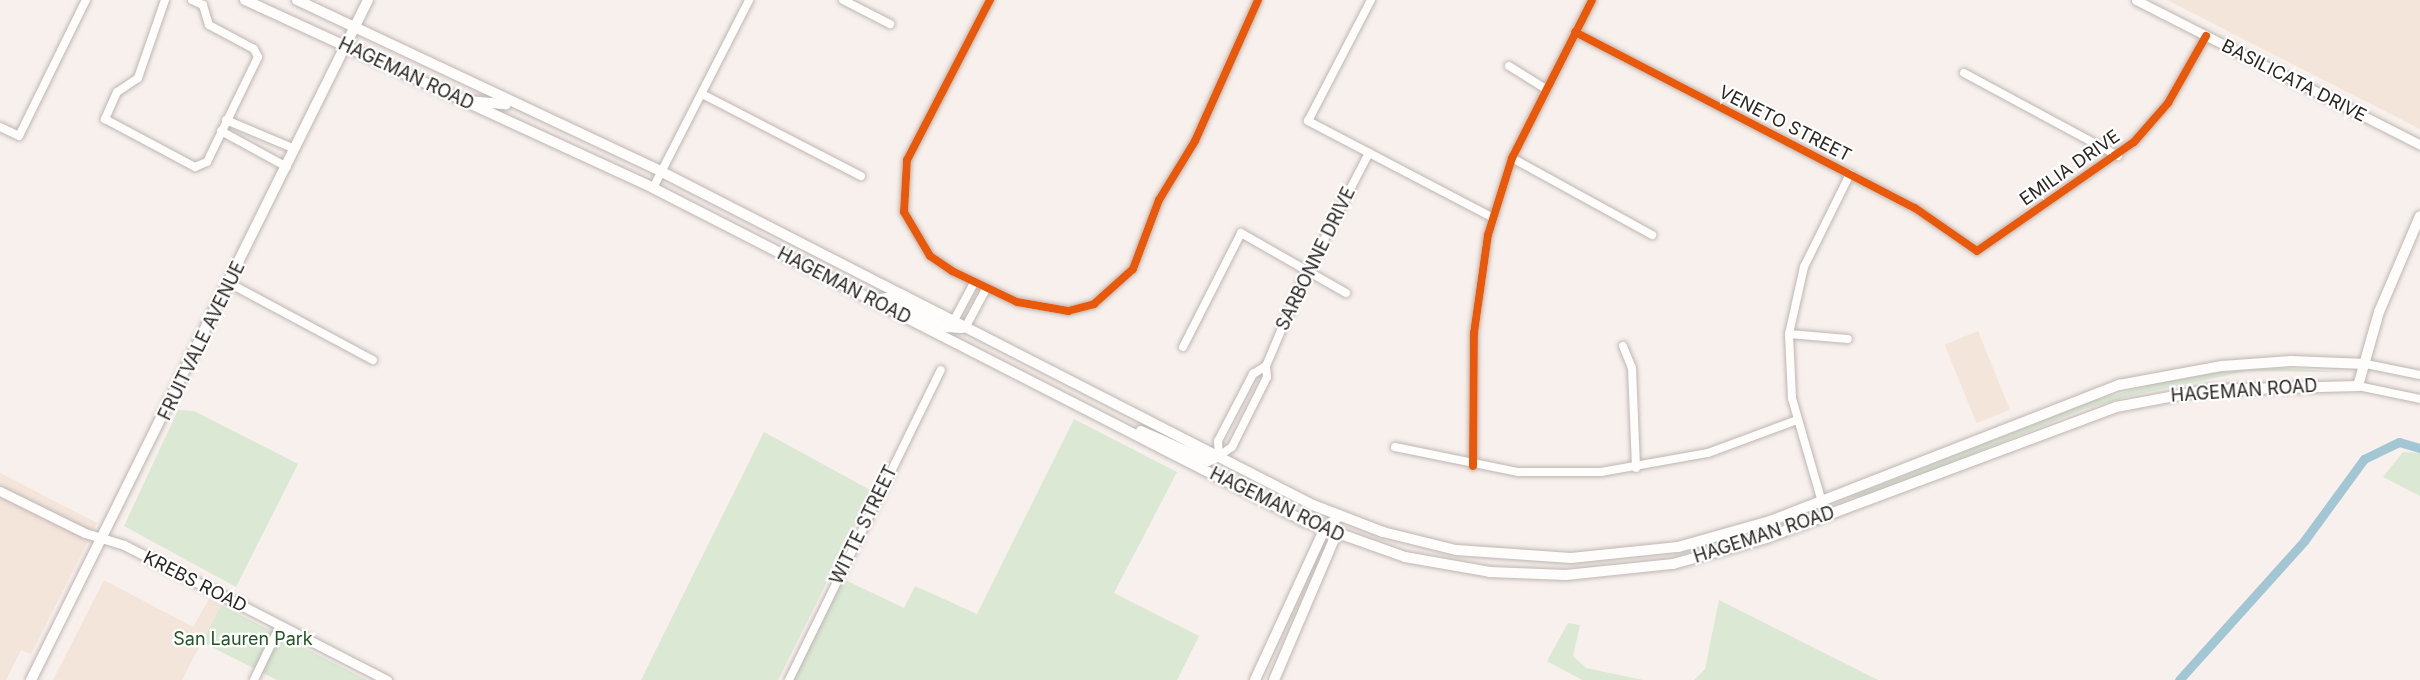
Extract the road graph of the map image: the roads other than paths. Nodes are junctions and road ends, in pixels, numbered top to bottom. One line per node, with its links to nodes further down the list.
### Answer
1 (86, 0): 26 (street)
2 (165, 0): 27 (street)
3 (192, 0): 24 (street)
4 (245, 0): 18 (main road, HAGEMAN ROAD)
5 (297, 0): 15 (main road, HAGEMAN ROAD)
6 (368, 0): 15 (main road, FRUITVALE AVENUE)
7 (748, 0): 22 (street)
8 (843, 0): 14 (street)
9 (990, 0): 45 (street)
10 (1258, 0): 47 (street)
11 (1371, 0): 32 (street)
12 (1592, 0): 16 (street)
13 (2136, 0): 17 (street, BASILICATA DRIVE)
14 (890, 24)
15 (354, 27): 18 (main road, FRUITVALE AVENUE); 25 (main road, HAGEMAN ROAD)
16 (1575, 32): 21 (street); 37 (street, VENETO STREET)
17 (2206, 36): 29 (street, BASILICATA DRIVE); 33 (street, EMILIA DRIVE)
18 (345, 46): 23 (main road, HAGEMAN ROAD); 31 (main road, FRUITVALE AVENUE)
19 (1509, 66): 21 (street)
20 (1964, 73): 33 (street)
21 (1546, 89): 34 (street)
22 (702, 94): 36 (street); 38 (street)
23 (465, 101): 25 (main road); 39 (main road, HAGEMAN ROAD)
24 (226, 120): 27 (street); 28 (street)
25 (560, 125): 36 (main road, HAGEMAN ROAD)
26 (0, 127)
27 (221, 131): 30 (street)
28 (256, 135): 30 (street); 31 (street)
29 (2420, 145)
30 (251, 146): 35 (street)
31 (295, 149): 35 (main road, FRUITVALE AVENUE)
32 (1369, 153): 41 (street); 44 (street, SARBONNE DRIVE)
33 (2118, 156): 43 (street, EMILIA DRIVE)
34 (1512, 158): 41 (street); 42 (street)
35 (287, 167): 46 (main road, FRUITVALE AVENUE)
36 (662, 172): 39 (street); 52 (main road, HAGEMAN ROAD)
37 (1850, 174): 43 (street, VENETO STREET); 54 (street)
38 (861, 176)
39 (653, 188): 50 (main road, HAGEMAN ROAD)
40 (2420, 216): 59 (main road)
41 (1492, 217): 69 (street)
42 (1652, 235)
43 (1977, 251)
44 (1309, 268): 48 (street); 56 (street); 60 (street, SARBONNE DRIVE)
45 (974, 283): 47 (street); 49 (street)
46 (231, 284): 58 (street); 77 (main road, FRUITVALE AVENUE)
47 (986, 289): 51 (street)
48 (1346, 293)
49 (967, 297): 51 (street); 52 (street)
50 (871, 300): 53 (main road); 66 (main road, HAGEMAN ROAD)
51 (978, 303): 53 (street)
52 (953, 322): 53 (main road, HAGEMAN ROAD)
53 (965, 328): 68 (main road, HAGEMAN ROAD)
54 (1789, 334): 55 (street); 65 (street)
55 (1848, 339)
56 (1183, 346)
57 (1623, 346): 70 (street)
58 (373, 360)
59 (2366, 364): 62 (street, HAGEMAN ROAD); 63 (main road); 72 (main road, HAGEMAN ROAD)
60 (1266, 366): 68 (street, SARBONNE DRIVE); 68 (street, SARBONNE DRIVE)
61 (941, 370): 82 (street, WITTE STREET)
62 (2420, 375)
63 (2358, 386): 64 (street, HAGEMAN ROAD); 73 (main road, HAGEMAN ROAD)
64 (2420, 399)
65 (1797, 420): 70 (street); 72 (street)
66 (1123, 427): 68 (main road); 75 (main road, HAGEMAN ROAD)
67 (1395, 447): 69 (street)
68 (1219, 456): 74 (main road, HAGEMAN ROAD)
69 (1473, 466): 70 (street)
70 (1636, 468)
71 (0, 491): 77 (street, KREBS ROAD)
72 (1821, 498): 73 (street); 74 (main road, HAGEMAN ROAD)
73 (1826, 516): 76 (main road, HAGEMAN ROAD)
74 (1338, 517): 75 (main road); 76 (main road)
75 (1324, 530): 76 (main road, HAGEMAN ROAD); 83 (main road)
76 (1337, 536): 84 (main road)
77 (103, 538): 78 (street, KREBS ROAD); 79 (main road, FRUITVALE AVENUE)
78 (280, 626): 80 (street); 81 (street, KREBS ROAD)
79 (31, 680)
80 (254, 680)
81 (387, 680)
82 (789, 680)
83 (1255, 680)
84 (1274, 680)

